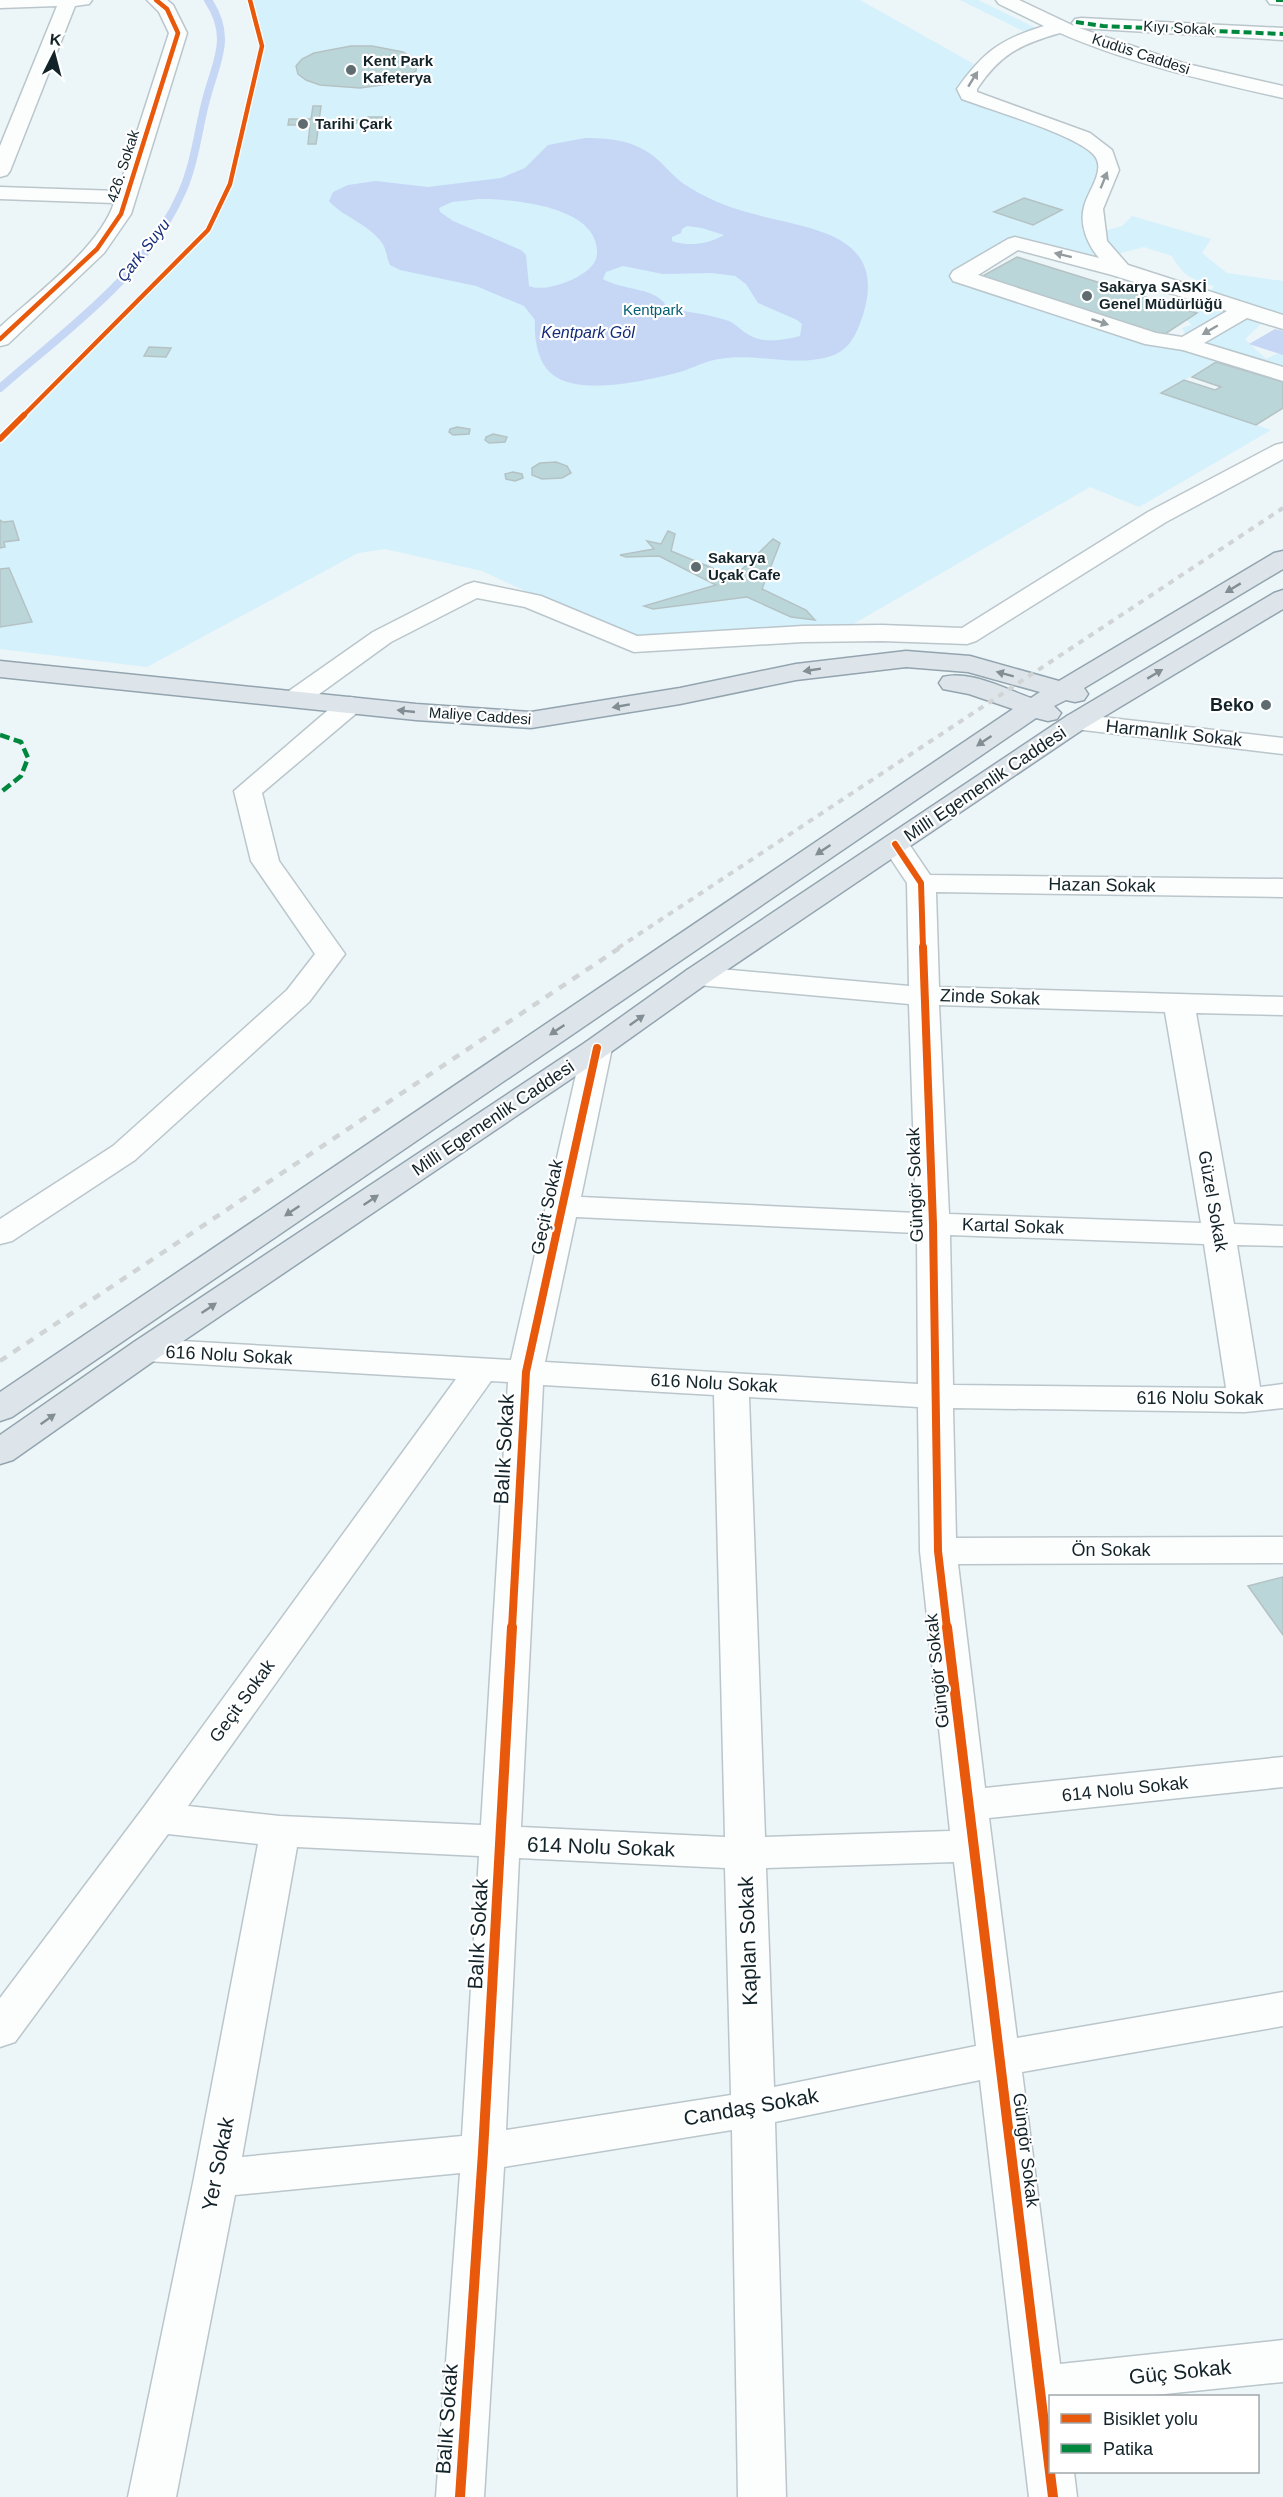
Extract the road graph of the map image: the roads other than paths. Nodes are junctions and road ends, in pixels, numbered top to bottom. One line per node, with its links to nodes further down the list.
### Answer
1 (83, 0): 7 (street)
2 (156, 0): 15 (street, 426. Sokak)
3 (1005, 0): 9 (street, Kudüs Caddesi)
4 (1032, 0): 9 (street, Kudüs Caddesi)
5 (1276, 0): 6 (street)
6 (1283, 0)
7 (68, 1): 8 (street); 13 (street)
8 (0, 3)
9 (1068, 24): 10 (street, Kıyı Sokak); 11 (street, Kudüs Caddesi); 12 (street, Kudüs Caddesi); 16 (street, one-way to 9)
10 (1283, 34)
11 (1283, 82)
12 (1283, 92)
13 (0, 171)
14 (0, 193): 15 (street)
15 (126, 196): 19 (street, 426. Sokak)
16 (1120, 270): 17 (street); 20 (street, one-way to 20)
17 (1245, 310): 18 (street); 20 (street, one-way to 20)
18 (1283, 322)
19 (0, 339)
20 (1186, 344): 21 (street)
21 (1283, 374)
22 (1283, 450): 28 (street)
23 (1283, 558): 27 (main road, one-way to 27)
24 (1283, 598): 29 (main road, one-way to 24)
25 (0, 669): 28 (main road, Maliye Caddesi)
26 (0, 690): 31 (main road, Maliye Caddesi)
27 (1061, 690): 29 (main road, Maliye Caddesi); 30 (main road, Milli Egemenlik Caddesi); 31 (main road, Maliye Caddesi, one-way to 31)
28 (295, 699): 31 (main road, Maliye Caddesi)
29 (1105, 704): 32 (main road, Milli Egemenlik Caddesi); 33 (street, Harmanlık Sokak)
30 (1032, 708): 31 (main road, Maliye Caddesi); 32 (main road, Maliye Caddesi); 54 (main road, Milli Egemenlik Caddesi, one-way to 54)
31 (340, 714): 45 (street)
32 (1076, 722): 33 (street, Harmanlık Sokak); 34 (main road, Milli Egemenlik Caddesi)
33 (1277, 745)
34 (895, 844): 35 (street); 37 (main road, Milli Egemenlik Caddesi)
35 (921, 883): 36 (street, Hazan Sokak); 38 (street, Güngör Sokak)
36 (1283, 888)
37 (698, 976): 38 (street, Zinde Sokak); 41 (main road, Milli Egemenlik Caddesi, one-way to 37)
38 (924, 996): 39 (street, Zinde Sokak); 43 (street, Güngör Sokak)
39 (1179, 1003): 40 (street, Zinde Sokak); 44 (street, Güzel Sokak)
40 (1283, 1006)
41 (597, 1048): 42 (street, Geçit Sokak); 47 (main road, Milli Egemenlik Caddesi, one-way to 41)
42 (563, 1206): 43 (street, Kartal Sokak); 49 (street, Geçit Sokak)
43 (933, 1224): 44 (street, Kartal Sokak); 51 (street, Güngör Sokak)
44 (1219, 1232): 46 (street, Kartal Sokak); 53 (street, Güzel Sokak)
45 (0, 1234)
46 (1283, 1236)
47 (146, 1350): 48 (street, 616 Nolu Sokak); 55 (main road, Milli Egemenlik Caddesi, one-way to 47)
48 (481, 1370): 49 (street, 616 Nolu Sokak); 60 (street, Geçit Sokak)
49 (526, 1372): 50 (street, 616 Nolu Sokak); 62 (street, Balık Sokak)
50 (731, 1384): 51 (street, 616 Nolu Sokak); 64 (street, Kaplan Sokak)
51 (934, 1396): 53 (street, 616 Nolu Sokak); 57 (street, Güngör Sokak)
52 (1283, 1396): 53 (street, 616 Nolu Sokak)
53 (1245, 1400)
54 (0, 1409)
55 (0, 1452)
56 (1283, 1550): 57 (street, Ön Sokak)
57 (938, 1551): 59 (street, Güngör Sokak)
58 (1283, 1772): 59 (street, 614 Nolu Sokak)
59 (967, 1805): 63 (street, Güngör Sokak)
60 (158, 1818): 61 (street, 614 Nolu Sokak); 66 (street, Geçit Sokak)
61 (280, 1831): 62 (street, 614 Nolu Sokak); 70 (street, Yer Sokak)
62 (501, 1843): 64 (street, 614 Nolu Sokak); 69 (street, Balık Sokak)
63 (972, 1846): 64 (street, 614 Nolu Sokak); 67 (street, Güngör Sokak)
64 (745, 1853): 68 (street, Kaplan Sokak)
65 (1283, 2009): 67 (street, Candaş Sokak)
66 (0, 2030)
67 (999, 2058): 68 (street, Candaş Sokak); 72 (street, Güngör Sokak)
68 (753, 2109): 69 (street, Candaş Sokak); 77 (street, Kaplan Sokak)
69 (483, 2152): 70 (street, Candaş Sokak); 76 (street, Balık Sokak)
70 (216, 2178): 75 (street, Yer Sokak)
71 (1283, 2361): 72 (street, Güç Sokak)
72 (1041, 2387): 73 (street, Güngör Sokak)
73 (1049, 2460)
74 (1050, 2473): 78 (street, Güngör Sokak)
75 (152, 2497)
76 (460, 2497)
77 (762, 2497)
78 (1053, 2497)

